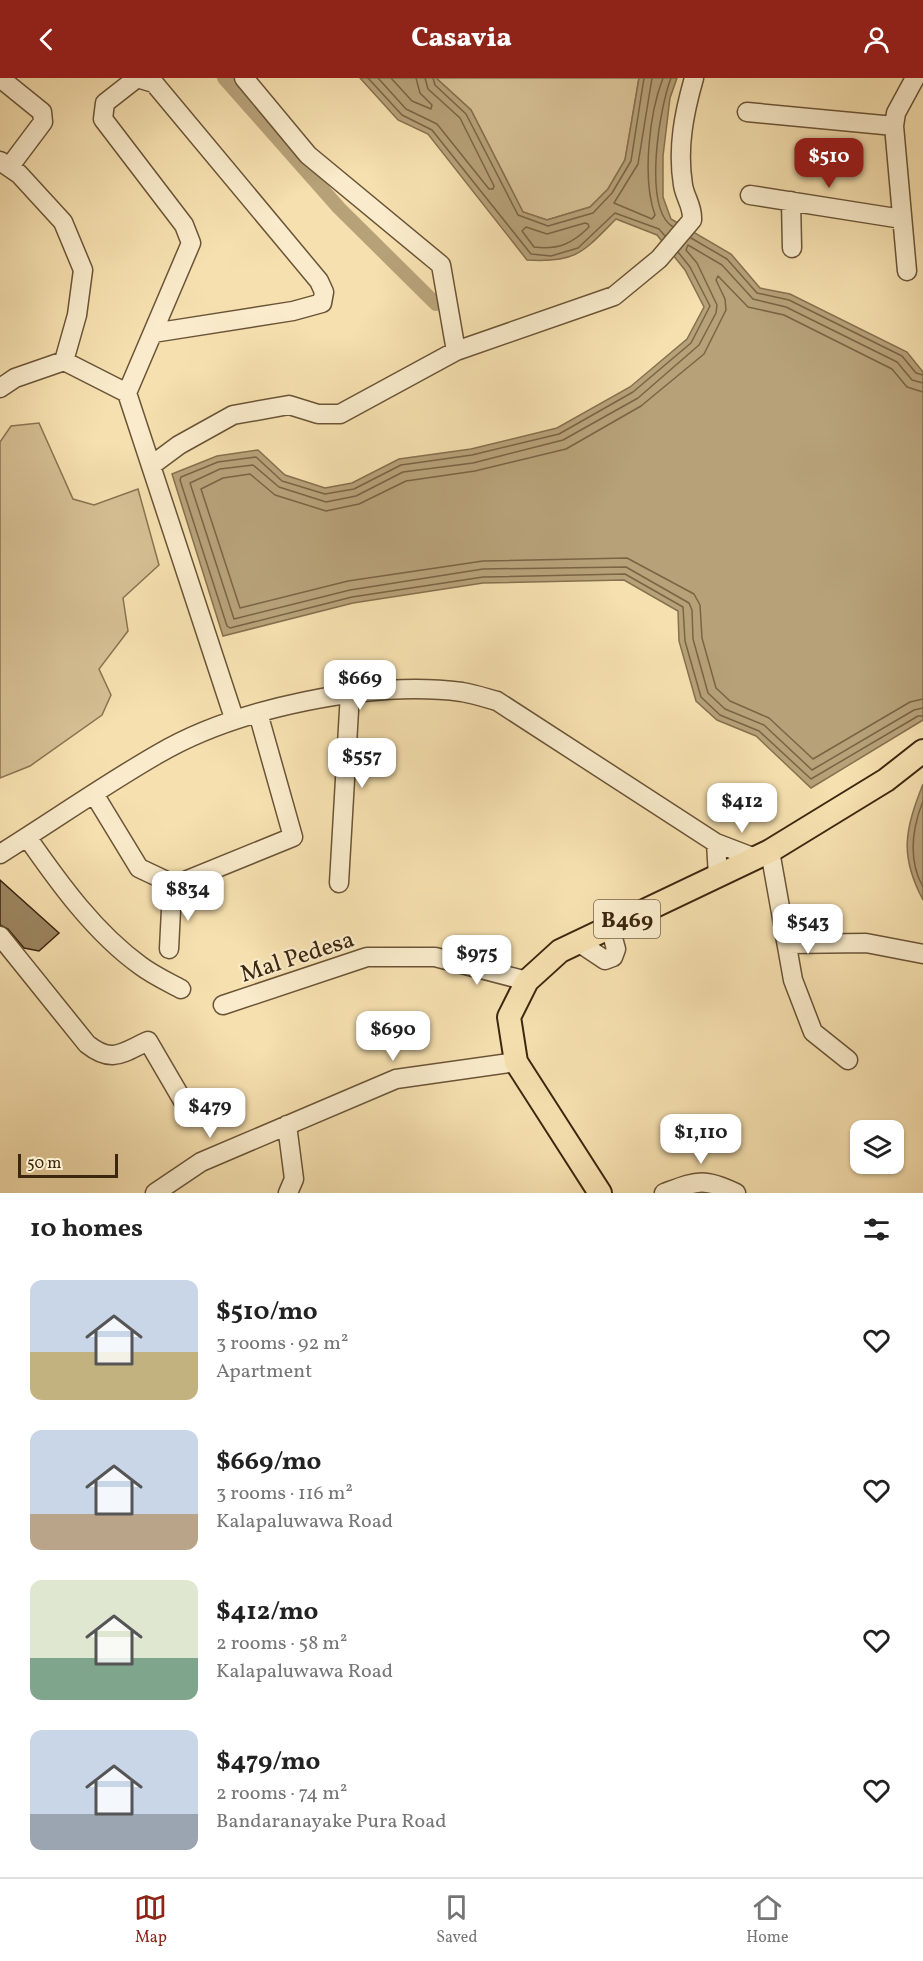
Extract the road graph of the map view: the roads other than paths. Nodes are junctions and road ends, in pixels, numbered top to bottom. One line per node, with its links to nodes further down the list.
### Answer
1 (0, 78): 7 (street)
2 (244, 78): 14 (street)
3 (694, 78): 14 (street)
4 (915, 78): 6 (street)
5 (747, 112): 6 (street)
6 (894, 126): 10 (street)
7 (5, 163): 15 (street)
8 (750, 195): 9 (street)
9 (791, 201): 10 (street); 11 (street)
10 (902, 219): 12 (street)
11 (792, 248)
12 (907, 271)
13 (153, 333): 13 (street); 17 (street)
14 (456, 351): 18 (street)
15 (64, 361): 16 (street); 17 (street)
16 (0, 388)
17 (127, 393): 18 (street)
18 (152, 465): 21 (street)
19 (350, 693): 20 (street); 25 (street); 29 (street)
20 (258, 713): 21 (street); 30 (street)
21 (234, 718): 23 (street)
22 (923, 751): 27 (main road, B469)
23 (94, 794): 24 (street); 30 (street)
24 (27, 837): 26 (street); 36 (street)
25 (716, 843): 27 (street); 28 (street)
26 (0, 854)
27 (762, 854): 28 (main road, B469); 32 (street)
28 (718, 876): 35 (main road, B469)
29 (339, 883)
30 (175, 885): 33 (street)
31 (0, 936): 40 (street)
32 (788, 944): 34 (street); 38 (street)
33 (169, 949)
34 (923, 954)
35 (527, 981): 37 (street, Mal Pedesa); 39 (main road, B469)
36 (181, 989)
37 (223, 1005)
38 (848, 1060)
39 (516, 1062): 41 (street); 44 (main road, B469)
40 (183, 1101)
41 (287, 1125): 42 (street); 43 (street)
42 (155, 1193)
43 (288, 1193)
44 (600, 1193)
45 (664, 1193): 46 (street)
46 (736, 1193)

